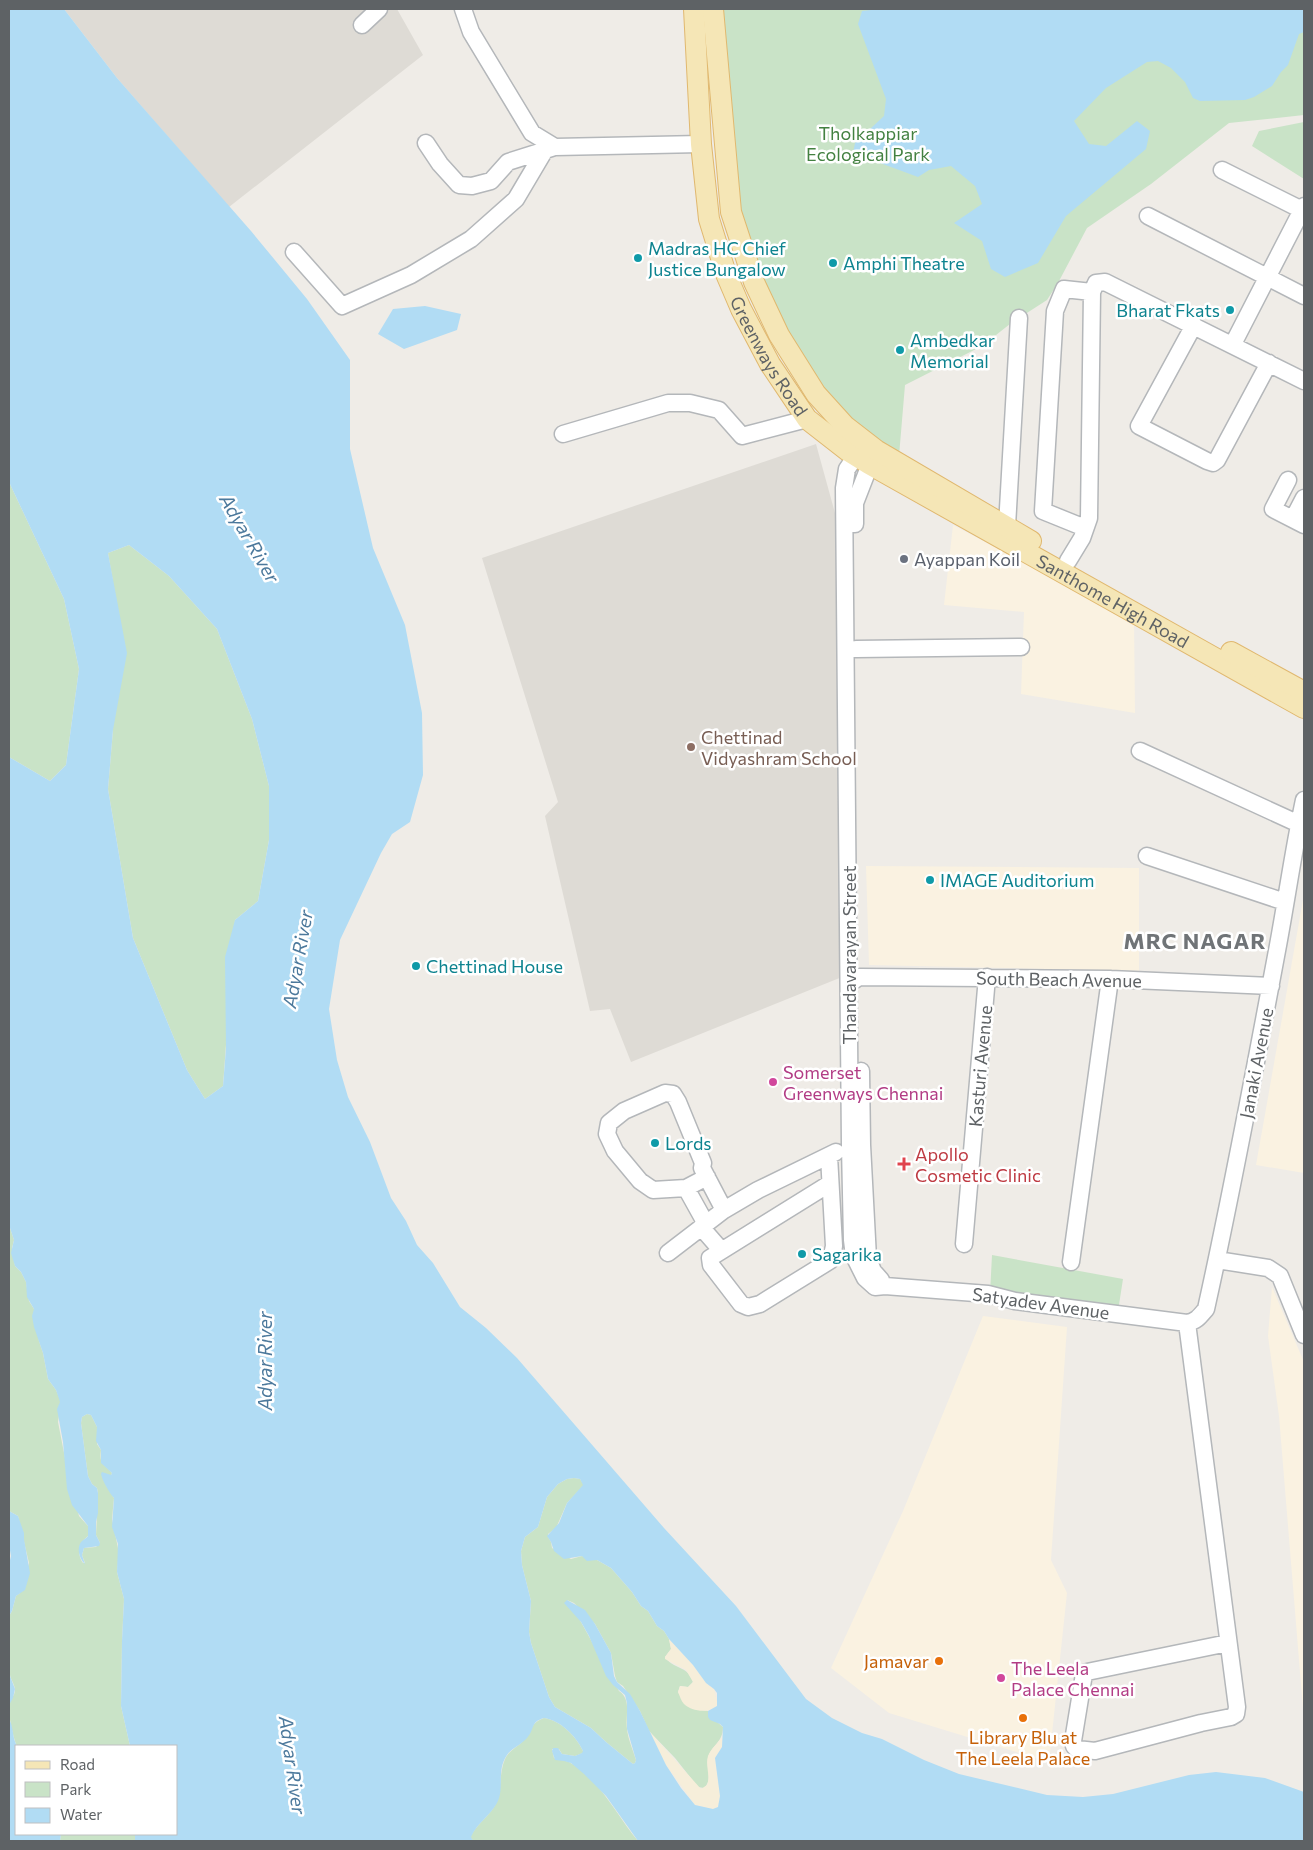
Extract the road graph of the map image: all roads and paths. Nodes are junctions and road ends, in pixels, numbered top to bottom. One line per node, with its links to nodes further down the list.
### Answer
1 (379, 9): 5 (street)
2 (463, 9): 8 (street)
3 (694, 9): 7 (main road, Greenways Road)
4 (712, 9): 23 (main road, Greenways Road)
5 (362, 25)
6 (426, 143): 8 (street)
7 (701, 144): 8 (street); 21 (main road, Greenways Road)
8 (550, 149): 12 (street)
9 (1222, 170): 10 (street)
10 (1303, 209): 13 (street)
11 (1148, 216): 13 (street)
12 (294, 252)
13 (1268, 278): 15 (street); 18 (street)
14 (1092, 292): 17 (street); 28 (street); 28 (street)
15 (1304, 296)
16 (1019, 318): 27 (street)
17 (1194, 325): 18 (street); 19 (street)
18 (1233, 344): 19 (street)
19 (1269, 363): 20 (street)
20 (1304, 381)
21 (807, 419): 22 (street); 23 (main road, Greenways Road)
22 (563, 434)
23 (866, 453): 27 (main road, Santhome High Road); 31 (street, Thandavarayan Street); 32 (main road, Santhome High Road); 34 (street, Thandavarayan Street)
24 (1288, 480): 26 (street)
25 (1304, 498): 26 (street)
26 (1299, 522)
27 (1007, 526): 29 (main road, Santhome High Road)
28 (1085, 528): 29 (street)
29 (1068, 561): 32 (main road, Santhome High Road)
30 (1021, 647): 31 (street)
31 (856, 649): 34 (street, Thandavarayan Street)
32 (1303, 697)
33 (1140, 751): 36 (street)
34 (852, 780): 41 (street, Thandavarayan Street)
35 (1304, 800): 36 (street, Janaki Avenue)
36 (1299, 824): 38 (street, Janaki Avenue)
37 (1147, 856): 38 (street)
38 (1285, 902): 42 (street, Janaki Avenue)
39 (987, 976): 40 (street, South Beach Avenue); 41 (street, South Beach Avenue); 50 (street, Kasturi Avenue)
40 (1110, 979): 42 (street, South Beach Avenue); 56 (street)
41 (854, 980): 43 (street, Thandavarayan Street)
42 (1270, 986): 55 (street, Janaki Avenue)
43 (856, 1145): 44 (street); 53 (street, Thandavarayan Street); 57 (street, Thandavarayan Street)
44 (829, 1156): 46 (street); 48 (street)
45 (707, 1177): 47 (street); 47 (street); 48 (street)
46 (829, 1184): 51 (street); 54 (street)
47 (686, 1188): 49 (street)
48 (724, 1210): 49 (street)
49 (704, 1225): 51 (street); 52 (street)
50 (964, 1244)
51 (721, 1250): 54 (street)
52 (668, 1253)
53 (854, 1256): 54 (street); 57 (street, Thandavarayan Street)
54 (831, 1260)
55 (1217, 1260): 58 (street, Janaki Avenue); 59 (street)
56 (1071, 1262)
57 (885, 1286): 58 (street, Satyadev Avenue)
58 (1192, 1322): 60 (street)
59 (1304, 1334)
60 (1228, 1643): 60 (street)

